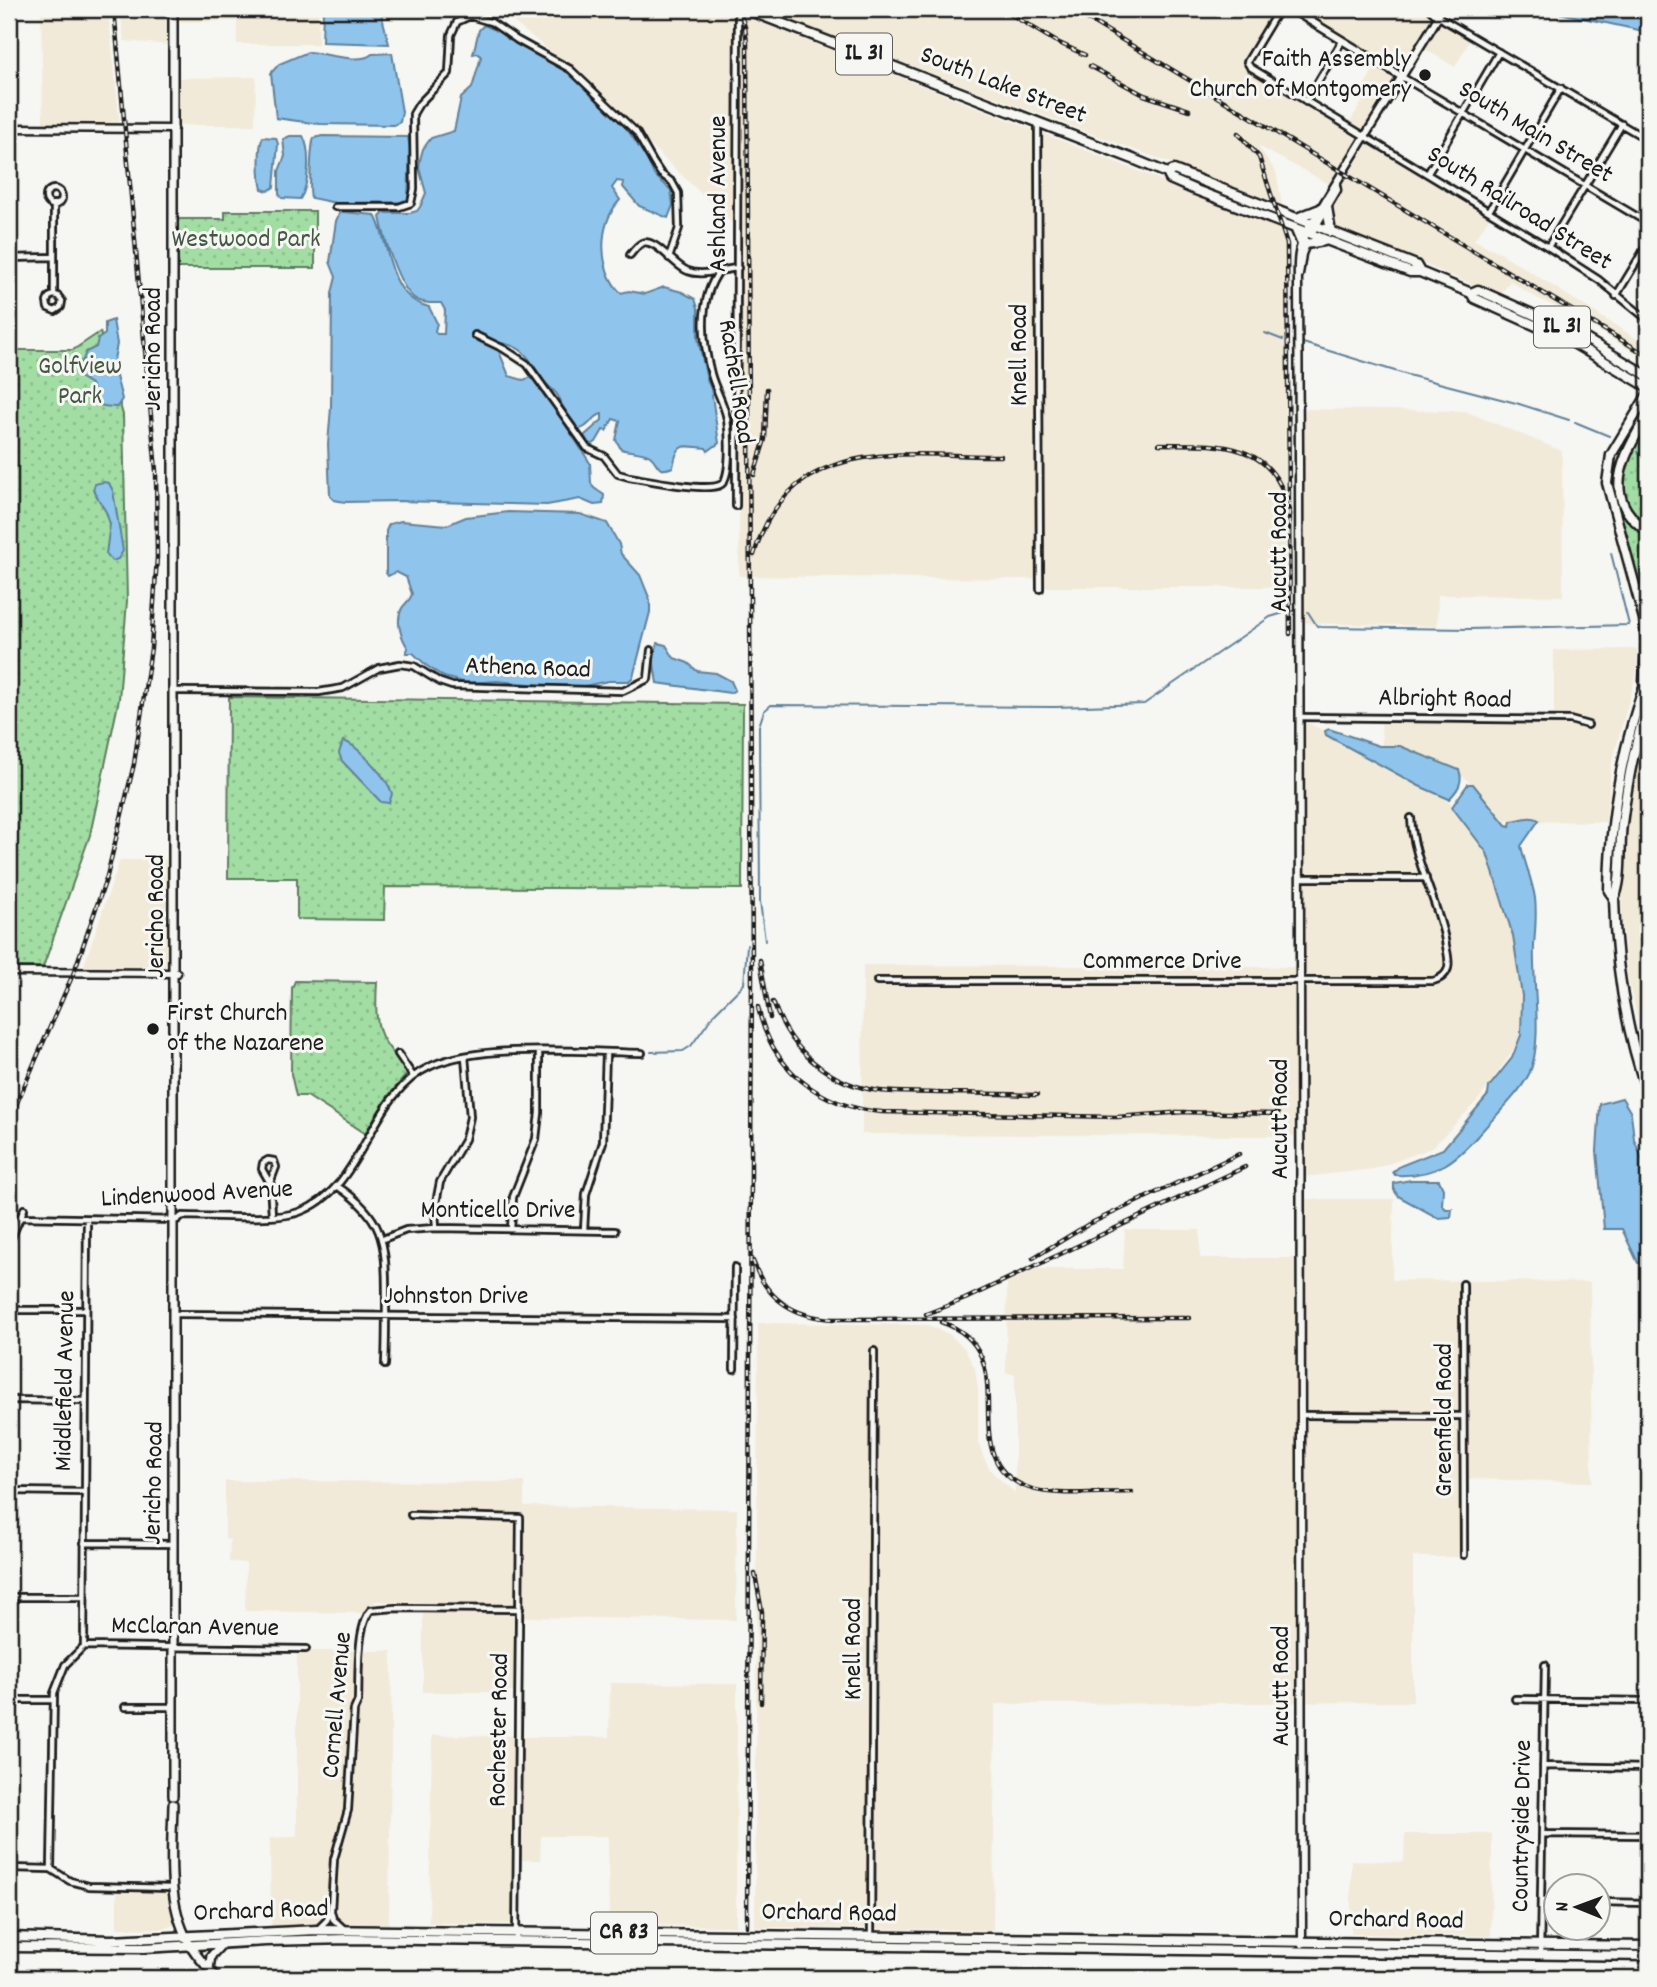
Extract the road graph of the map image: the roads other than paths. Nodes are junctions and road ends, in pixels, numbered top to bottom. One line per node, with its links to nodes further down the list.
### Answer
1 (173, 9): 18 (main road, Jericho Road)
2 (738, 9): 43 (street, Ashland Avenue)
3 (745, 9): 15 (main road, South Lake Street / IL 31)
4 (1279, 9): 13 (street, South Railroad Street)
5 (1291, 9): 9 (street)
6 (1430, 9): 8 (street)
7 (1441, 9): 8 (street)
8 (1438, 16): 10 (street); 11 (street, Aucutt Road)
9 (1342, 41): 11 (street); 13 (street)
10 (1499, 52): 12 (street); 14 (street)
11 (1402, 77): 14 (street, South Main Street); 19 (street, Aucutt Road)
12 (1561, 88): 16 (street); 21 (street)
13 (1306, 102): 19 (street, South Railroad Street)
14 (1464, 113): 21 (street, South Main Street); 23 (street)
15 (1038, 122): 22 (main road, South Lake Street / IL 31); 57 (street, Knell Road)
16 (1622, 124): 20 (street); 24 (street)
17 (9, 128): 18 (street)
18 (174, 129): 61 (main road, Jericho Road)
19 (1366, 137): 23 (street, South Railroad Street); 27 (street, Aucutt Road)
20 (1648, 140)
21 (1524, 149): 24 (street, South Main Street); 28 (street)
22 (1167, 173): 29 (main road, South Lake Street / IL 31); 32 (main road, South Lake Street / IL 31)
23 (1429, 173): 28 (street, South Railroad Street)
24 (1585, 185): 30 (street, South Main Street); 38 (street)
25 (54, 204): 40 (street)
26 (335, 207): 42 (street)
27 (1324, 208): 29 (main road); 31 (street, Aucutt Road); 33 (main road)
28 (1489, 211): 38 (street, South Railroad Street)
29 (1296, 218): 31 (main road, South Lake Street / IL 31)
30 (1648, 223)
31 (1314, 225): 33 (main road, South Lake Street / IL 31); 34 (street, Aucutt Road)
32 (1295, 228): 34 (main road, South Lake Street / IL 31); 36 (main road)
33 (1331, 232): 45 (main road, South Lake Street / IL 31)
34 (1308, 233): 35 (main road, South Lake Street / IL 31); 36 (street, Aucutt Road)
35 (1327, 241): 36 (main road); 45 (main road, South Lake Street / IL 31)
36 (1303, 243): 63 (street, Aucutt Road)
37 (1648, 243): 48 (street)
38 (1548, 247): 48 (street, South Railroad Street)
39 (630, 255): 42 (street)
40 (54, 257): 41 (street); 47 (street)
41 (9, 258)
42 (670, 258): 44 (street)
43 (738, 268): 44 (street); 55 (street, Ashland Avenue)
44 (720, 270): 50 (street, Rachell Road)
45 (1420, 272): 46 (main road, South Lake Street / IL 31)
46 (1471, 293): 51 (main road, South Lake Street / IL 31); 52 (main road, South Lake Street / IL 31)
47 (54, 295)
48 (1616, 296): 49 (street, South Railroad Street)
49 (1648, 320)
50 (475, 335)
51 (1648, 376)
52 (1648, 387)
53 (1648, 394): 60 (main road)
54 (1648, 414): 56 (main road)
55 (736, 506)
56 (1648, 531)
57 (1040, 589)
58 (651, 650): 61 (street, Athena Road)
59 (1648, 676): 60 (main road)
60 (1643, 689): 68 (main road)
61 (177, 691): 70 (main road, Jericho Road)
62 (1648, 703): 68 (main road)
63 (1300, 717): 64 (street, Albright Road); 66 (street, Aucutt Road)
64 (1588, 725)
65 (1411, 818): 67 (street)
66 (1299, 878): 67 (street); 72 (street, Aucutt Road)
67 (1426, 878): 72 (street, Commerce Drive)
68 (1614, 898): 79 (main road)
69 (9, 972): 70 (street)
70 (177, 973): 86 (main road, Jericho Road)
71 (877, 981): 72 (street, Commerce Drive)
72 (1300, 982): 105 (street, Aucutt Road)
73 (539, 1052): 74 (street, Lindenwood Avenue); 77 (street, Lindenwood Avenue); 88 (street)
74 (606, 1053): 75 (street, Lindenwood Avenue); 89 (street)
75 (642, 1053)
76 (398, 1054): 78 (street)
77 (465, 1056): 78 (street, Lindenwood Avenue); 87 (street)
78 (413, 1076): 81 (street, Lindenwood Avenue)
79 (1648, 1094)
80 (270, 1183): 80 (street); 83 (street)
81 (337, 1186): 83 (street, Lindenwood Avenue); 91 (street)
82 (24, 1209): 84 (street)
83 (272, 1215): 86 (street, Lindenwood Avenue)
84 (20, 1217): 85 (street, Lindenwood Avenue); 92 (street)
85 (87, 1219): 86 (street, Lindenwood Avenue); 96 (street, Middlefield Avenue)
86 (177, 1220): 97 (main road, Jericho Road)
87 (436, 1228): 88 (street, Monticello Drive); 91 (street, Monticello Drive)
88 (511, 1229): 89 (street, Monticello Drive)
89 (584, 1230): 90 (street, Monticello Drive)
90 (615, 1231)
91 (383, 1239): 98 (street)
92 (9, 1243)
93 (735, 1267): 99 (street)
94 (1463, 1284): 106 (street, Greenfield Road)
95 (9, 1310): 96 (street)
96 (85, 1310): 104 (street, Middlefield Avenue)
97 (177, 1314): 98 (street, Johnston Drive); 111 (main road, Jericho Road)
98 (386, 1316): 99 (street, Johnston Drive); 101 (street)
99 (735, 1319): 102 (street)
100 (874, 1352): 142 (street, Knell Road)
101 (386, 1366)
102 (734, 1369)
103 (9, 1400): 104 (street)
104 (85, 1401): 108 (street, Middlefield Avenue)
105 (1300, 1415): 106 (street); 144 (street, Aucutt Road)
106 (1463, 1416): 112 (street, Greenfield Road)
107 (9, 1491): 108 (street)
108 (84, 1492): 110 (street, Middlefield Avenue)
109 (411, 1515): 115 (street, Rochester Road)
110 (84, 1543): 111 (street); 114 (street, Middlefield Avenue)
111 (175, 1544): 117 (main road, Jericho Road)
112 (1464, 1555)
113 (9, 1597): 114 (street)
114 (83, 1597): 116 (street, Middlefield Avenue)
115 (520, 1609): 137 (street, Cornell Avenue); 140 (street, Rochester Road)
116 (84, 1646): 117 (street, McClaran Avenue); 123 (street)
117 (174, 1647): 118 (street, McClaran Avenue); 126 (main road, Jericho Road)
118 (306, 1649)
119 (1545, 1665): 121 (street, Countryside Drive)
120 (1515, 1699): 121 (street)
121 (1544, 1699): 124 (street); 127 (street, Countryside Drive)
122 (9, 1700): 123 (street)
123 (53, 1700): 132 (street)
124 (1648, 1701)
125 (125, 1707): 126 (street)
126 (174, 1707): 133 (main road, Jericho Road)
127 (1543, 1766): 128 (street); 129 (street, Countryside Drive)
128 (1648, 1768)
129 (1542, 1834): 130 (street); 134 (street, Countryside Drive)
130 (1648, 1835)
131 (9, 1868): 132 (street)
132 (51, 1870): 133 (street)
133 (172, 1888): 141 (main road, Jericho Road)
134 (1541, 1901): 151 (street, Countryside Drive)
135 (1612, 1902): 136 (street)
136 (1648, 1903)
137 (331, 1910): 138 (street); 139 (street)
138 (317, 1930): 139 (main road, Orchard Road / CR 83); 141 (main road, Orchard Road / CR 83)
139 (346, 1930): 140 (main road, Orchard Road / CR 83)
140 (516, 1932): 142 (main road, Orchard Road / CR 83); 145 (street, Rochester Road)
141 (186, 1936): 143 (main road, Orchard Road / CR 83); 147 (main road, Jericho Road)
142 (871, 1936): 144 (main road, Orchard Road / CR 83); 148 (street, Knell Road)
143 (9, 1937)
144 (1302, 1940): 151 (main road, Orchard Road / CR 83); 152 (street, Aucutt Road)
145 (516, 1942): 146 (main road, Orchard Road / CR 83); 148 (main road, Orchard Road / CR 83)
146 (222, 1944): 147 (main road, Orchard Road / CR 83); 154 (main road)
147 (190, 1945): 150 (main road, Orchard Road / CR 83); 154 (main road, Jericho Road)
148 (871, 1946): 152 (main road, Orchard Road / CR 83)
149 (1648, 1946): 151 (main road, Orchard Road / CR 83)
150 (9, 1947)
151 (1540, 1949): 152 (main road, Orchard Road / CR 83); 153 (main road, Orchard Road / CR 83)
152 (1302, 1951)
153 (1648, 1956)
154 (209, 1969): 155 (main road, Jericho Road)
155 (217, 1978)

